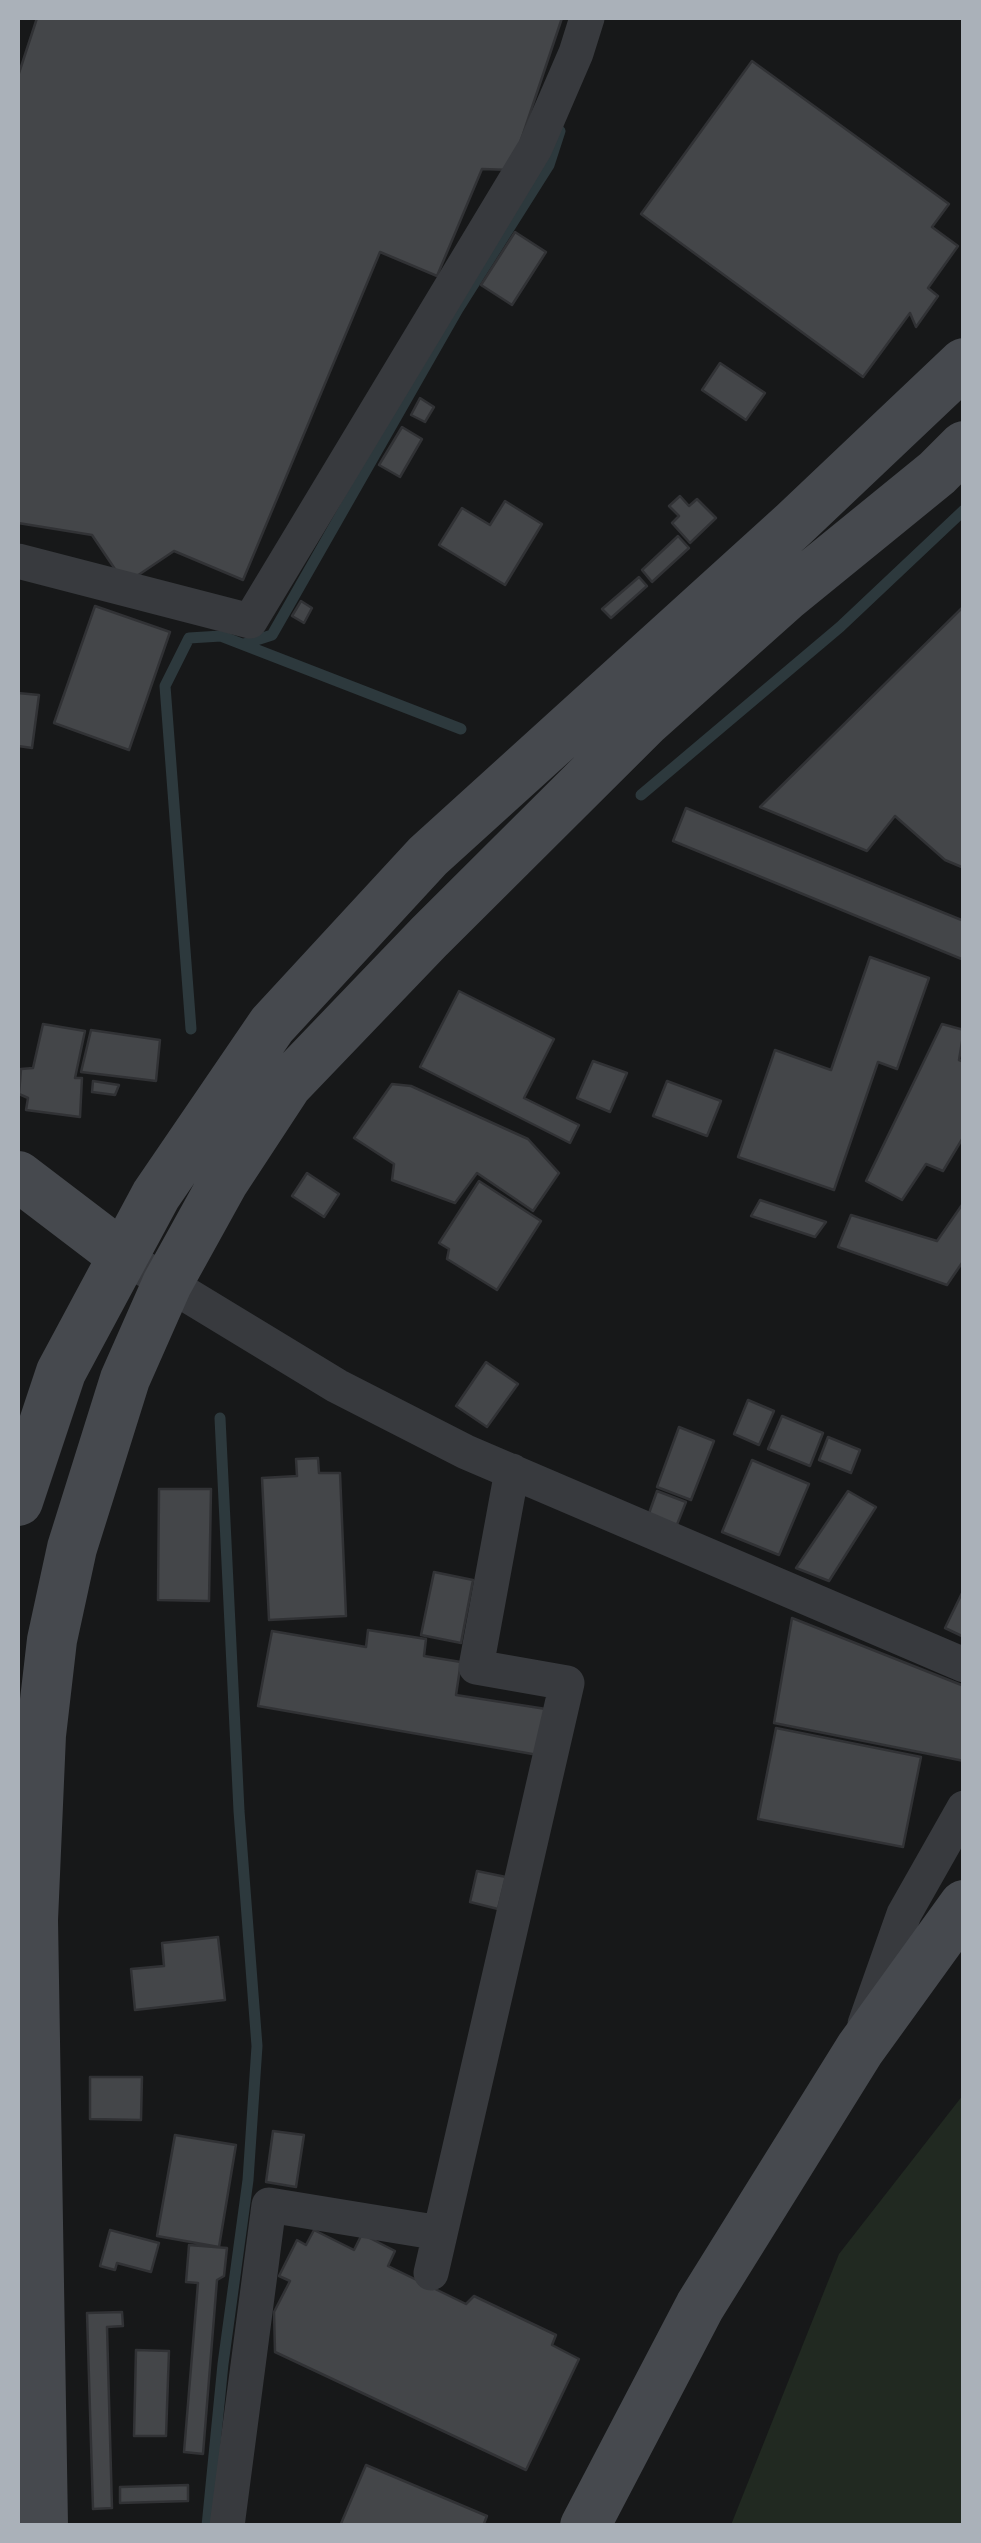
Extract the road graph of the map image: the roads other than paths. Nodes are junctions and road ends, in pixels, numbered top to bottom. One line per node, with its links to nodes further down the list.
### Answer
1 (587, 18): 4 (street)
2 (964, 363): 6 (street)
3 (964, 446): 7 (street)
4 (18, 561)
5 (18, 1176): 6 (street)
6 (123, 1256): 7 (street); 9 (street)
7 (166, 1284): 8 (street); 16 (street)
8 (512, 1471): 10 (street); 14 (street)
9 (18, 1501)
10 (964, 1665)
11 (964, 1808): 13 (street)
12 (964, 1905): 13 (street)
13 (860, 2049): 18 (street)
14 (440, 2233): 15 (street); 17 (street)
15 (430, 2273)
16 (43, 2526)
17 (227, 2526)
18 (585, 2526)

